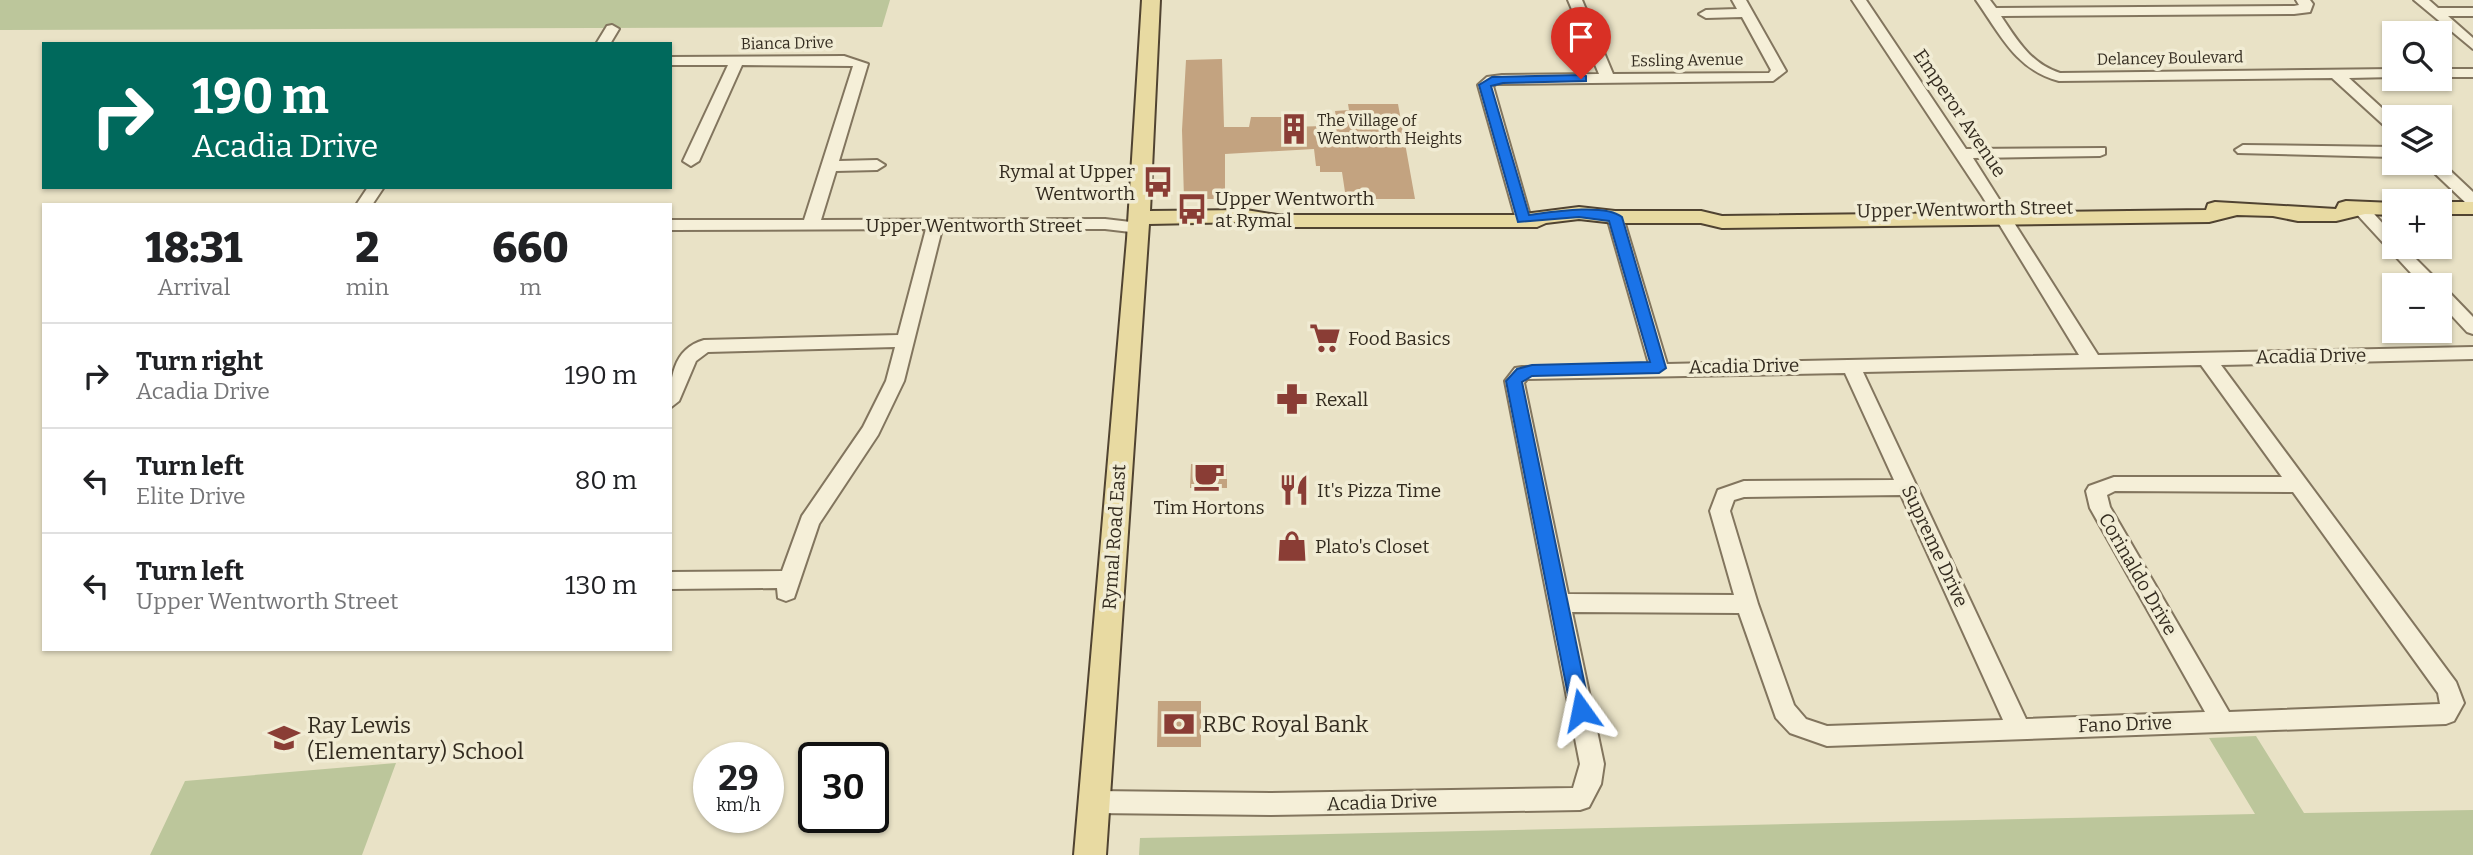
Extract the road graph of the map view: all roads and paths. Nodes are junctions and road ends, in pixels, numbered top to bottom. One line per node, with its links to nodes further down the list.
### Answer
1 (1151, 0): 39 (main road, Rymal Road East)
2 (1575, 0): 21 (street)
3 (1859, 0): 26 (street, Emperor Avenue)
4 (2303, 0): 6 (street)
5 (2421, 0): 9 (street)
6 (2104, 5): 8 (street)
7 (1743, 6): 11 (street); 21 (street, Essling Avenue)
8 (1987, 6): 17 (street, Delancey Boulevard)
9 (2436, 12): 10 (street); 14 (street)
10 (2473, 12)
11 (1706, 14)
12 (612, 29): 13 (street)
13 (604, 42)
14 (2473, 45)
15 (672, 61): 16 (street, Bianca Drive)
16 (737, 61): 27 (street); 29 (street, Bianca Drive)
17 (2335, 73): 18 (street, Delancey Boulevard); 22 (street)
18 (2382, 73)
19 (2452, 73): 20 (street)
20 (2473, 73)
21 (1608, 79): 38 (street, Essling Avenue)
22 (2382, 116)
23 (2243, 150): 25 (street)
24 (2100, 151): 26 (street)
25 (2382, 152)
26 (1962, 153): 36 (street, Emperor Avenue)
27 (691, 161)
28 (877, 165): 29 (street)
29 (830, 166): 41 (street, Bianca Drive)
30 (2445, 175): 31 (street)
31 (2473, 201)
32 (2452, 208): 33 (main road)
33 (2473, 208)
34 (2360, 209): 35 (main road, Upper Wentworth Street); 36 (main road, Upper Wentworth Street); 43 (street)
35 (2382, 209)
36 (2000, 213): 37 (main road, Upper Wentworth Street); 51 (street, Emperor Avenue)
37 (1615, 217): 38 (main road, Upper Wentworth Street); 53 (street)
38 (1523, 219): 39 (main road, Upper Wentworth Street)
39 (1139, 223): 42 (street, Upper Wentworth Street); 62 (main road, Rymal Road East)
40 (672, 225): 41 (street, Upper Wentworth Street)
41 (811, 225): 42 (street, Upper Wentworth Street)
42 (936, 226): 48 (street)
43 (2382, 232)
44 (2407, 259): 45 (street)
45 (2421, 273)
46 (2452, 306): 47 (street)
47 (2473, 328)
48 (907, 341): 54 (street); 57 (street)
49 (2473, 353): 50 (street, Acadia Drive)
50 (2206, 358): 51 (street, Acadia Drive); 55 (street, Fano Drive)
51 (2091, 359): 52 (street, Acadia Drive)
52 (1850, 364): 53 (street, Acadia Drive); 56 (street, Supreme Drive)
53 (1659, 368): 58 (street, Acadia Drive)
54 (672, 396)
55 (2296, 485): 60 (street, Corinaldo Drive); 60 (street, Fano Drive)
56 (1907, 487): 59 (street, Fano Drive); 61 (street, Supreme Drive)
57 (672, 582)
58 (1559, 603): 59 (street); 62 (street, Acadia Drive)
59 (1747, 604): 61 (street, Fano Drive)
60 (2222, 721): 61 (street, Fano Drive)
61 (2019, 728)
62 (1095, 802): 63 (main road, Rymal Road East)
63 (1090, 855)

